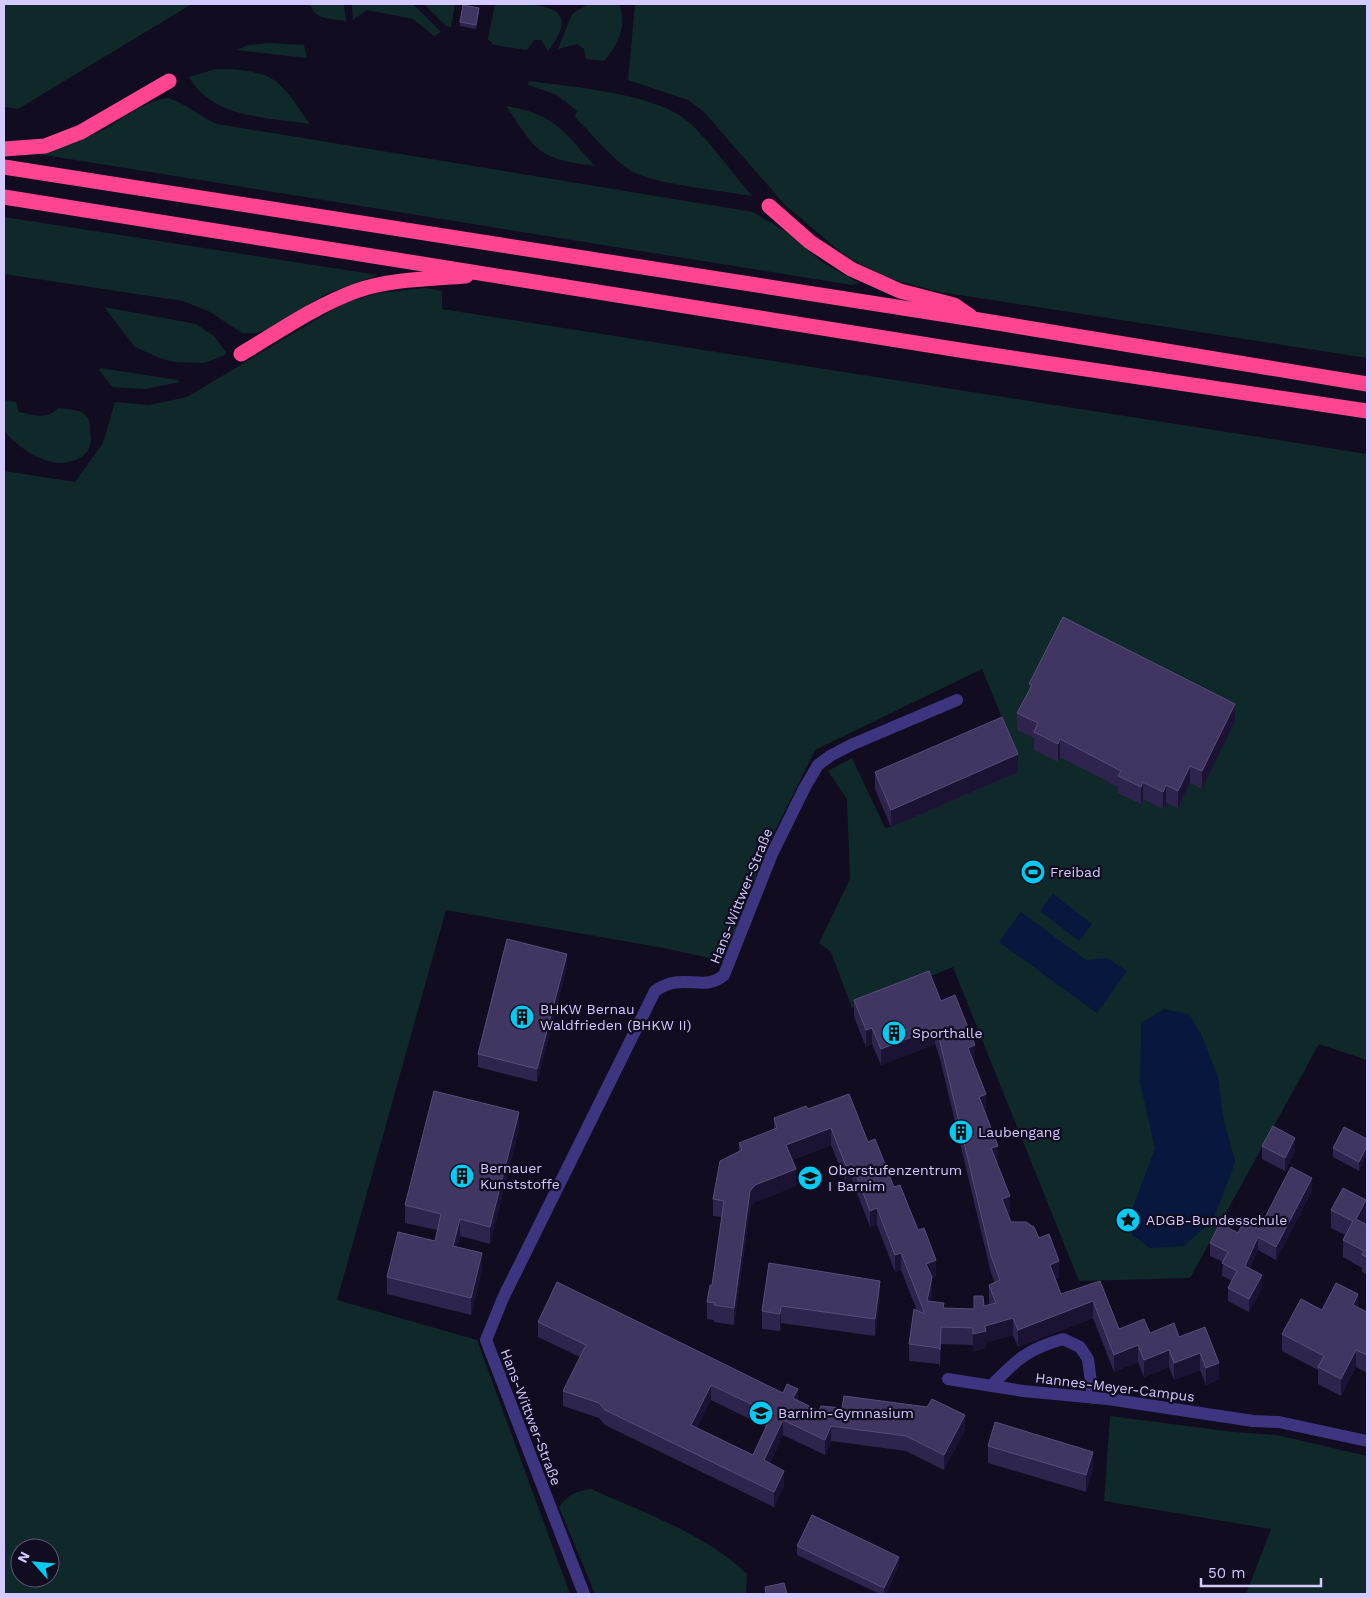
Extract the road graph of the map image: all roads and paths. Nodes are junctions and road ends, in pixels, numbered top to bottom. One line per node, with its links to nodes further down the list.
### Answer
1 (169, 81): 2 (highway)
2 (4, 149)
3 (4, 167): 7 (highway)
4 (4, 197): 6 (highway)
5 (769, 206): 7 (highway)
6 (492, 274): 8 (highway); 10 (highway)
7 (973, 319): 9 (highway)
8 (241, 354)
9 (1367, 384)
10 (1367, 411)
11 (958, 700): 16 (street, Hans-Wittwer-Straße)
12 (948, 1379): 13 (street, Hannes-Meyer-Campus)
13 (992, 1385): 14 (street, Hannes-Meyer-Campus); 14 (street)
14 (1093, 1398): 15 (street, Hannes-Meyer-Campus)
15 (1367, 1441)
16 (584, 1594)

